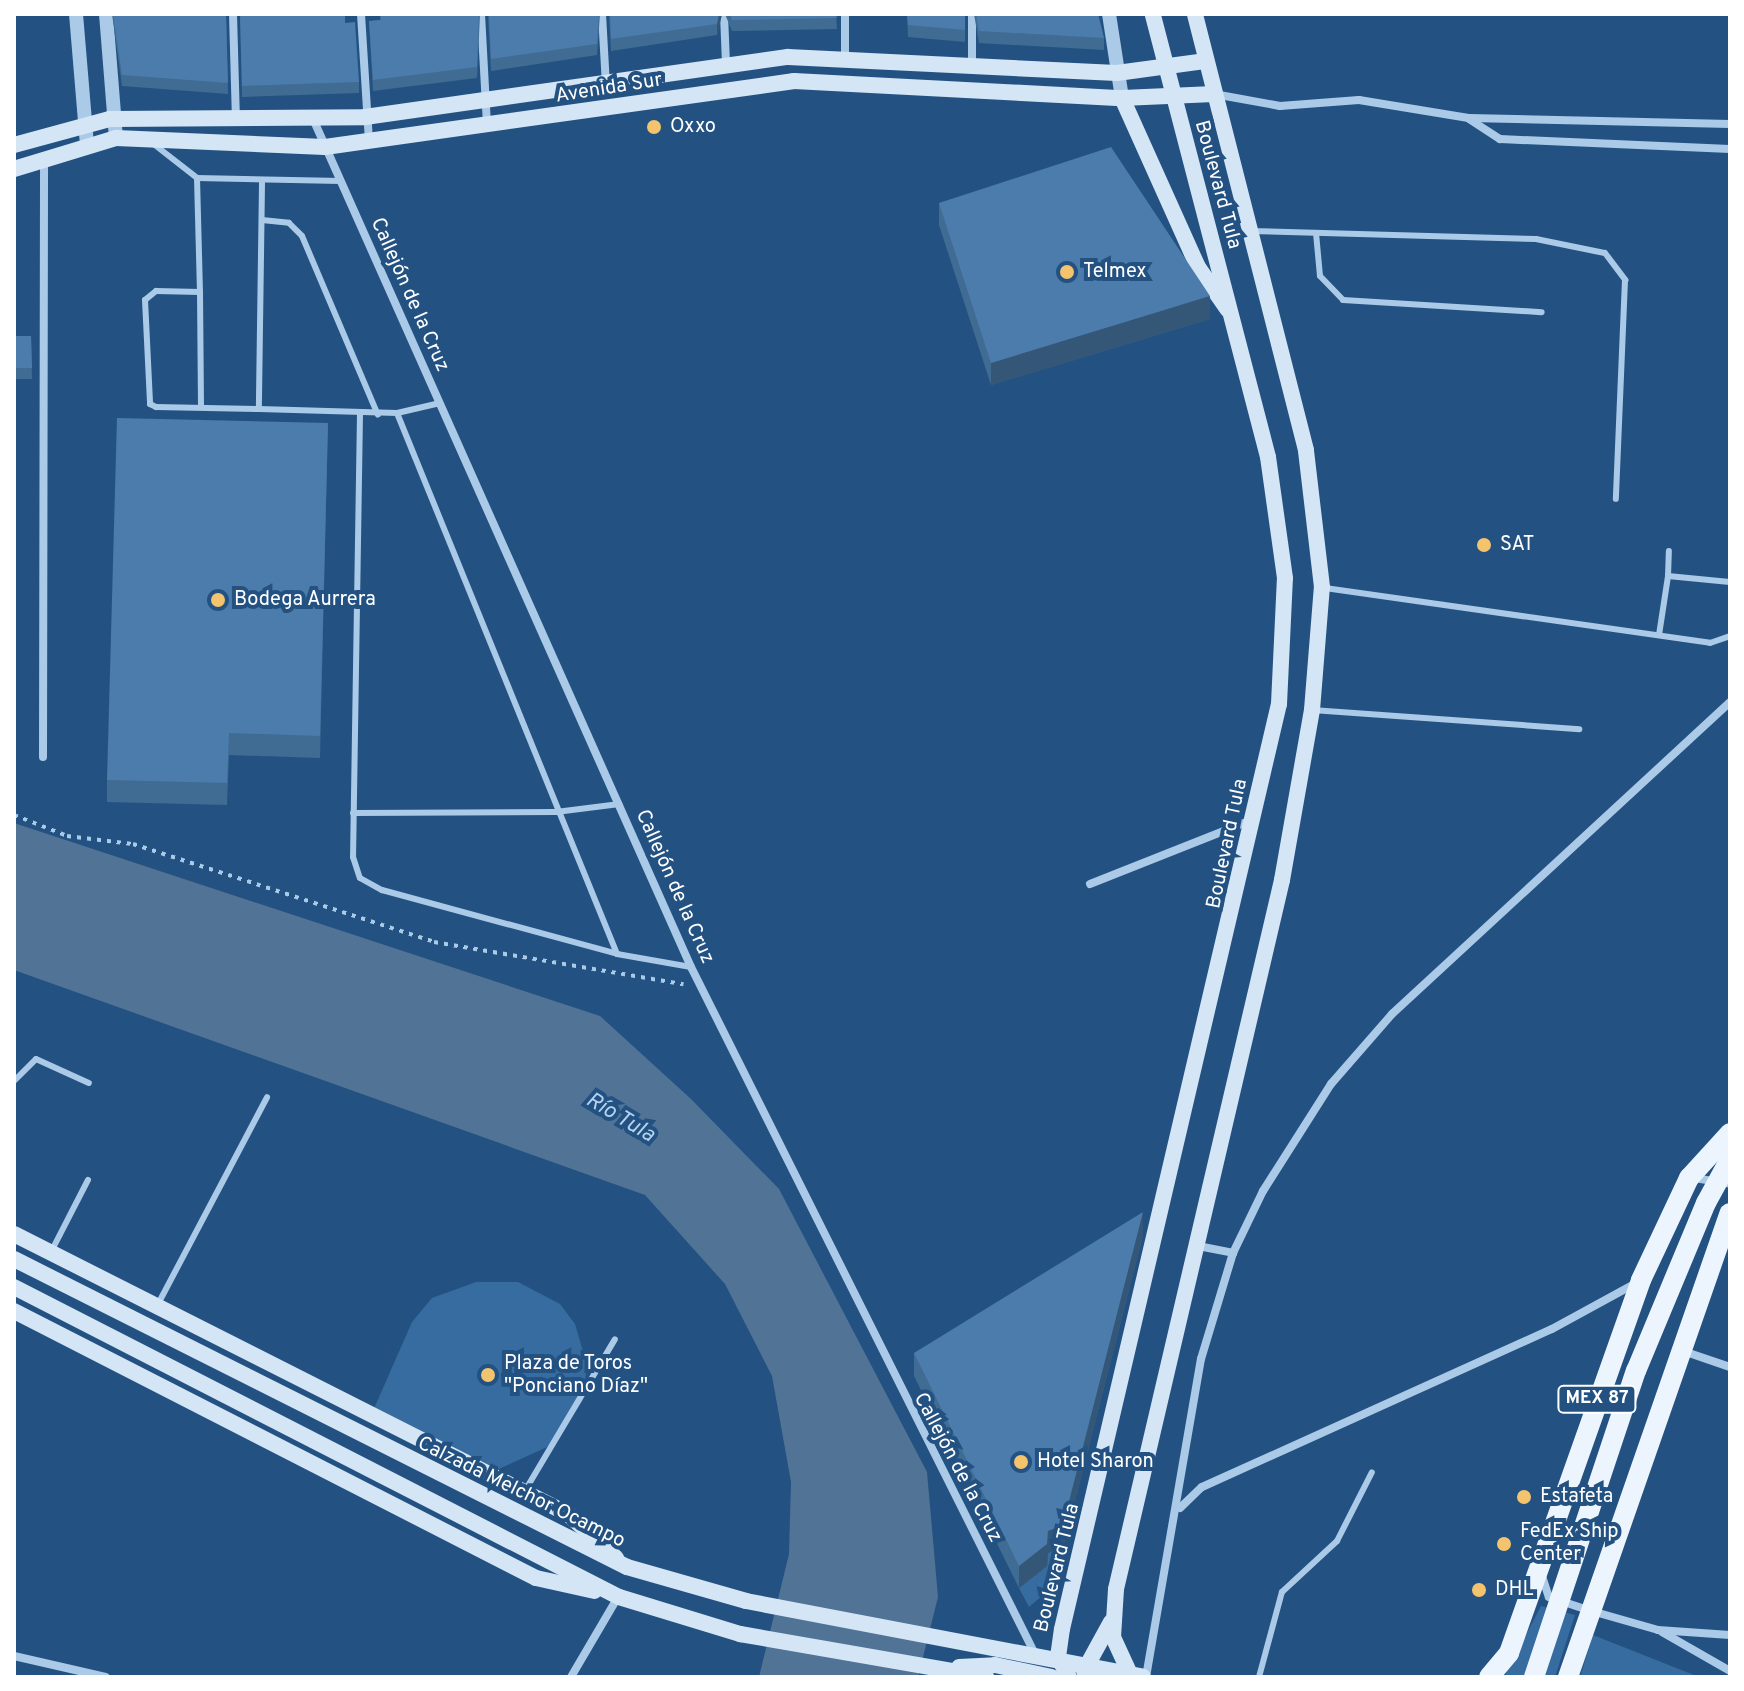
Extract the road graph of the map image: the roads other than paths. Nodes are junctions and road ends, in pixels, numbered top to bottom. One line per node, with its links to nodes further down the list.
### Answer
1 (76, 14): 30 (street)
2 (106, 14): 26 (street)
3 (233, 14): 28 (street)
4 (361, 14): 24 (street)
5 (481, 14): 21 (street)
6 (602, 14): 19 (street)
7 (724, 14): 15 (street)
8 (845, 14): 13 (street)
9 (972, 14): 16 (street)
10 (1109, 14): 18 (street)
11 (1153, 14): 17 (main road, Boulevard Tula)
12 (1195, 14): 14 (main road, Boulevard Tula)
13 (845, 58): 15 (main road, Avenida Sur); 16 (main road, Avenida Sur)
14 (1206, 61): 17 (main road, Avenida Sur); 20 (main road, Boulevard Tula)
15 (726, 64): 19 (main road, Avenida Sur)
16 (972, 69): 18 (main road, Avenida Sur)
17 (1166, 70): 18 (main road, Avenida Sur); 23 (main road, Boulevard Tula)
18 (1117, 73): 22 (street)
19 (606, 85): 21 (main road, Avenida Sur)
20 (1214, 94): 23 (main road, Avenida Sur); 25 (street); 45 (main road, Boulevard Tula)
21 (483, 98): 24 (main road, Avenida Sur); 31 (street)
22 (1122, 98): 23 (main road, Avenida Sur); 31 (main road, Avenida Sur); 48 (main road)
23 (1174, 99): 48 (main road, Boulevard Tula)
24 (365, 117): 27 (main road, Avenida Sur); 34 (street)
25 (1469, 118): 29 (street); 38 (street)
26 (110, 119): 28 (main road, Avenida Sur); 30 (main road, Avenida Sur); 33 (street)
27 (314, 121): 28 (main road, Avenida Sur); 37 (street, Callejón de la Cruz)
28 (236, 123)
29 (1730, 124)
30 (81, 127): 35 (main road, Avenida Sur); 36 (street)
31 (488, 127): 34 (main road, Avenida Sur)
32 (145, 137): 33 (main road, Avenida Sur); 37 (main road, Avenida Sur); 41 (lane)
33 (116, 138): 36 (main road, Avenida Sur)
34 (369, 141): 37 (main road, Avenida Sur)
35 (14, 145)
36 (87, 146): 39 (main road, Avenida Sur)
37 (325, 147): 42 (street, Callejón de la Cruz)
38 (1730, 149)
39 (44, 159): 40 (main road, Avenida Sur); 66 (street)
40 (14, 169)
41 (197, 178): 43 (lane); 47 (lane)
42 (341, 181): 43 (lane); 50 (street, Callejón de la Cruz)
43 (262, 183): 44 (lane)
44 (262, 220): 52 (lane); 55 (lane)
45 (1247, 231): 46 (lane); 60 (main road, Boulevard Tula)
46 (1316, 233): 49 (lane); 56 (lane)
47 (200, 292): 51 (lane); 51 (lane)
48 (1230, 312): 70 (main road, Boulevard Tula)
49 (1542, 312)
50 (440, 403): 53 (lane); 67 (street, Callejón de la Cruz)
51 (201, 407): 52 (lane)
52 (259, 409): 54 (lane)
53 (397, 413): 55 (lane); 68 (lane)
54 (360, 414): 55 (lane); 69 (lane)
55 (378, 415)
56 (1616, 499)
57 (1669, 551): 58 (lane)
58 (1668, 576): 59 (lane); 61 (lane)
59 (1730, 582)
60 (1322, 587): 61 (lane); 64 (main road, Boulevard Tula)
61 (1659, 635): 62 (lane)
62 (1730, 636)
63 (1730, 702): 86 (street)
64 (1312, 710): 65 (lane); 84 (main road, Boulevard Tula)
65 (1579, 729)
66 (43, 757)
67 (619, 804): 68 (lane); 73 (street, Callejón de la Cruz)
68 (556, 812): 69 (lane); 72 (lane)
69 (353, 813): 72 (lane)
70 (1254, 819): 71 (street); 115 (main road, Boulevard Tula)
71 (1090, 884)
72 (617, 954): 73 (lane)
73 (691, 967): 113 (street, Callejón de la Cruz)
74 (14, 1081): 75 (lane)
75 (89, 1083)
76 (267, 1097): 90 (lane)
77 (1730, 1133): 79 (main road, MEX 87)
78 (1730, 1159): 81 (main road)
79 (1689, 1178): 81 (street); 88 (main road, MEX 87)
80 (88, 1180): 85 (lane)
81 (1724, 1181): 127 (main road, bridge)
82 (1730, 1213): 95 (main road, MEX 87)
83 (14, 1234): 85 (main road)
84 (1198, 1246): 86 (street); 110 (main road, Boulevard Tula)
85 (51, 1252): 90 (main road)
86 (1233, 1253): 105 (street)
87 (14, 1259): 98 (main road, Calzada Melchor Ocampo)
88 (1641, 1280): 105 (street); 106 (main road, MEX 87)
89 (14, 1287): 92 (main road)
90 (157, 1306): 97 (main road)
91 (14, 1311): 93 (main road)
92 (86, 1324): 93 (main road); 104 (main road)
93 (55, 1332): 102 (main road)
94 (615, 1339): 103 (lane)
95 (1682, 1351): 96 (street); 109 (main road, MEX 87)
96 (1730, 1367)
97 (319, 1388): 98 (main road); 99 (main road)
98 (350, 1430): 100 (main road, Calzada Melchor Ocampo)
99 (469, 1464): 100 (main road); 103 (main road)
100 (422, 1467): 107 (main road, Calzada Melchor Ocampo)
101 (1372, 1472): 125 (lane)
102 (364, 1489): 104 (main road); 108 (main road)
103 (524, 1492): 107 (main road)
104 (432, 1501): 108 (main road)
105 (1180, 1508): 119 (street)
106 (1541, 1563): 109 (street); 126 (main road, MEX 87)
107 (627, 1567): 113 (main road, Calzada Melchor Ocampo)
108 (619, 1597): 117 (main road); 121 (street)
109 (1588, 1610): 111 (street); 128 (main road, MEX 87)
110 (1112, 1618): 116 (main road, Boulevard Tula); 119 (main road)
111 (1658, 1630): 112 (street); 118 (street)
112 (1730, 1635)
113 (1034, 1652): 115 (main road, Calzada Melchor Ocampo)
114 (14, 1656): 120 (street)
115 (1058, 1657): 116 (main road, Calzada Melchor Ocampo); 124 (main road, Boulevard Tula)
116 (1091, 1665): 119 (main road, Calzada Melchor Ocampo); 124 (main road)
117 (950, 1670): 122 (main road); 123 (main road)
118 (1730, 1671)
119 (1140, 1676)
120 (106, 1677)
121 (571, 1677)
122 (986, 1677)
123 (1052, 1677)
124 (1070, 1677)
125 (1259, 1677)
126 (1489, 1677)
127 (1534, 1677)
128 (1568, 1677)

